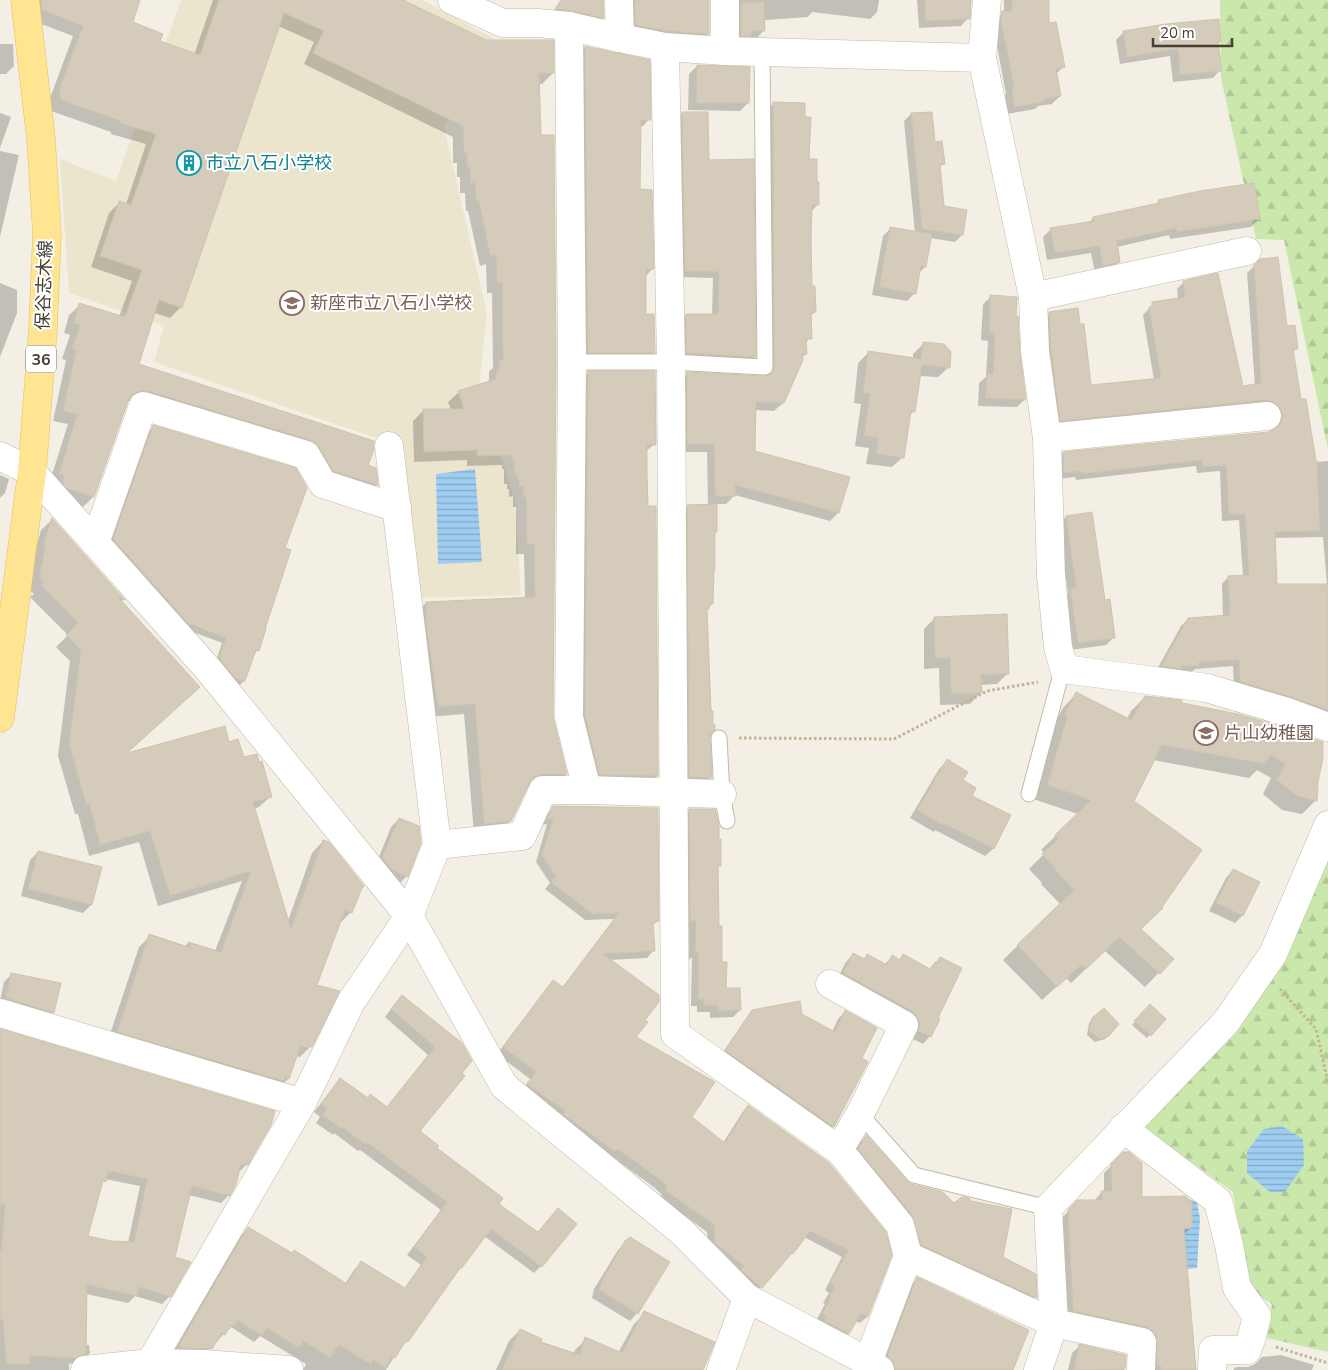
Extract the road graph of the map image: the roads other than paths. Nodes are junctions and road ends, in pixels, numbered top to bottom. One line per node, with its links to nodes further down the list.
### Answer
1 (25, 0): 20 (main road, 保谷志木線 / 36)
2 (452, 0): 6 (street)
3 (620, 0): 7 (street)
4 (725, 0): 9 (street)
5 (987, 0): 11 (street)
6 (569, 26): 7 (street); 14 (street)
7 (620, 38): 8 (street)
8 (665, 47): 9 (street); 15 (street)
9 (725, 51): 10 (street)
10 (762, 52): 11 (street); 15 (lane)
11 (982, 58): 13 (street)
12 (1247, 251): 13 (street)
13 (1033, 298): 17 (street)
14 (572, 362): 15 (lane); 27 (street)
15 (671, 362): 28 (street)
16 (1267, 416): 17 (street)
17 (1047, 438): 23 (street)
18 (389, 446): 21 (street)
19 (0, 456): 20 (street)
20 (32, 472): 22 (street); 24 (main road, 保谷志木線 / 36)
21 (397, 508): 22 (street); 33 (street)
22 (95, 543): 34 (street)
23 (1062, 674): 25 (street); 30 (lane)
24 (0, 718)
25 (1328, 727)
26 (719, 738): 29 (lane)
27 (587, 790): 28 (street); 33 (street)
28 (674, 792): 29 (street); 40 (street)
29 (722, 794): 31 (lane)
30 (1029, 794)
31 (726, 822)
32 (1328, 825): 39 (street)
33 (438, 845): 34 (street)
34 (409, 916): 37 (street); 43 (street)
35 (830, 984): 38 (street)
36 (0, 1013): 37 (street)
37 (302, 1103): 45 (street)
38 (860, 1114): 40 (street); 41 (lane)
39 (1123, 1128): 41 (street); 53 (street)
40 (839, 1150): 42 (street)
41 (1048, 1208): 44 (street)
42 (908, 1256): 44 (street); 46 (street)
43 (747, 1298): 46 (street); 50 (street)
44 (1054, 1323): 51 (street); 52 (street)
45 (160, 1365): 47 (street); 48 (street)
46 (874, 1366)
47 (205, 1367): 49 (street)
48 (85, 1370)
49 (289, 1370)
50 (721, 1370)
51 (1038, 1370)
52 (1140, 1370)
53 (1212, 1370)

